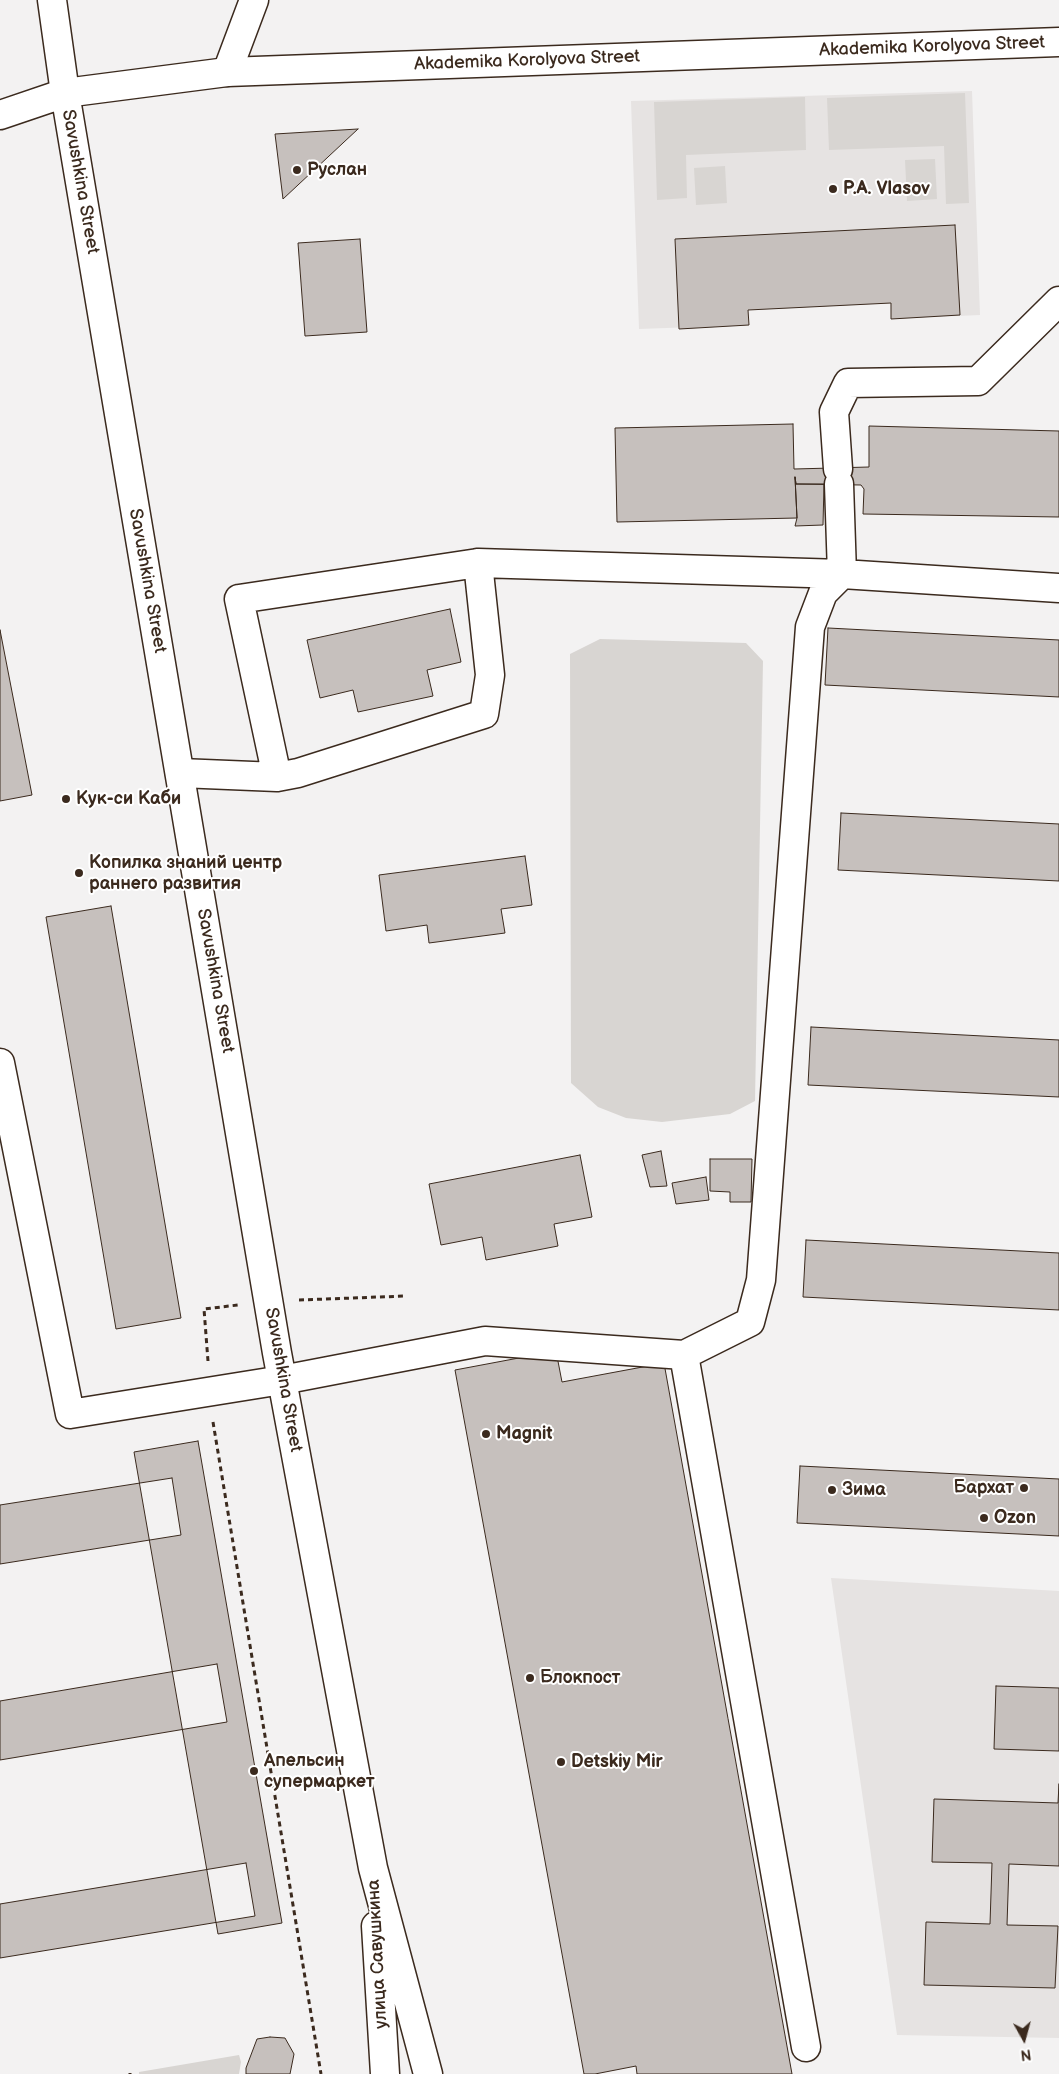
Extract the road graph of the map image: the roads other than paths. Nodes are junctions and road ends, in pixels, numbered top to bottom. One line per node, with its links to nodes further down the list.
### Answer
1 (52, 0): 5 (main road, Savushkina Street)
2 (254, 0): 4 (main road)
3 (1059, 42): 4 (main road, Akademika Korolyova Street)
4 (227, 72): 5 (main road, Akademika Korolyova Street)
5 (65, 93): 6 (main road, Akademika Korolyova Street); 11 (main road, Savushkina Street)
6 (0, 115)
7 (1059, 301): 9 (main road)
8 (478, 563): 9 (main road); 12 (main road); 12 (main road)
9 (842, 574): 10 (main road); 14 (main road)
10 (1059, 588)
11 (180, 773): 12 (main road); 15 (main road, Savushkina Street)
12 (277, 777)
13 (0, 1063): 15 (main road)
14 (684, 1355): 15 (main road); 17 (main road)
15 (282, 1380): 16 (main road, Savushkina Street)
16 (373, 1868): 18 (main road, улица Савушкина); 19 (main road, улица Савушкина)
17 (806, 2047)
18 (385, 2074)
19 (428, 2074)

